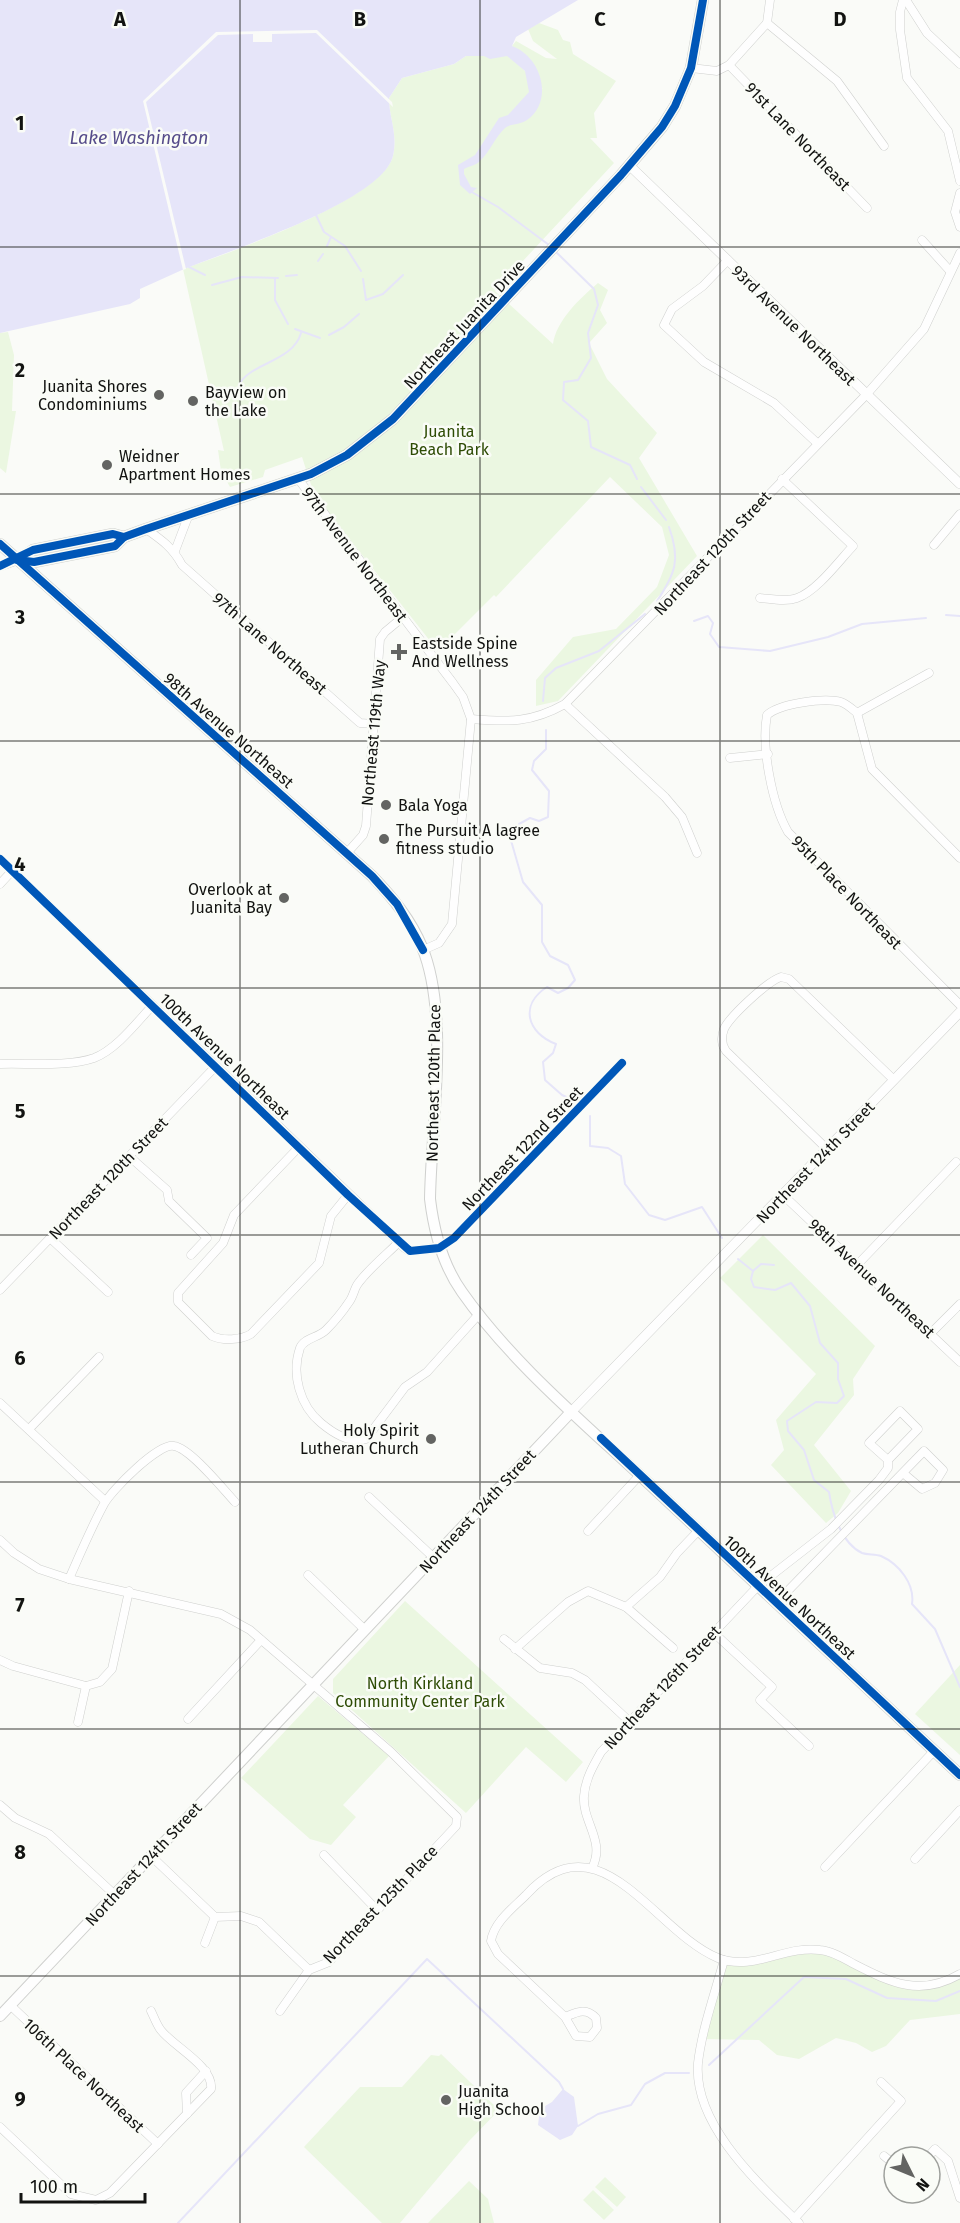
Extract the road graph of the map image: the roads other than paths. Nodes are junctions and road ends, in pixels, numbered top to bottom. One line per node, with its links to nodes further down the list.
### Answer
1 (703, 0): 7 (main road, Northeast Juanita Drive)
2 (770, 0): 4 (street)
3 (905, 0): 5 (street); 10 (street)
4 (767, 23): 6 (street); 8 (street)
5 (960, 64)
6 (729, 65): 7 (street); 12 (street, 91st Lane Northeast)
7 (691, 68): 9 (main road, Northeast Juanita Drive)
8 (884, 147)
9 (630, 166): 16 (street, 93rd Avenue Northeast); 21 (main road, Northeast Juanita Drive)
10 (960, 181)
11 (960, 193): 13 (street)
12 (867, 208)
13 (960, 228)
14 (922, 240): 17 (street)
15 (960, 253): 17 (street, Northeast 120th Street)
16 (728, 260): 18 (street, 93rd Avenue Northeast); 19 (street)
17 (950, 271): 18 (street, Northeast 120th Street)
18 (866, 395): 19 (street, Northeast 120th Street); 22 (street, 93rd Avenue Northeast)
19 (817, 443): 20 (street, Northeast 120th Street)
20 (782, 479): 31 (street); 34 (street, Northeast 120th Street)
21 (298, 480): 23 (main road, Northeast Juanita Drive); 32 (street, 97th Avenue Northeast)
22 (960, 484)
23 (189, 514): 25 (main road, Northeast Juanita Drive); 28 (street)
24 (960, 514): 27 (street)
25 (146, 529): 28 (street, 97th Lane Northeast); 29 (main road, Northeast Juanita Drive)
26 (0, 544): 29 (main road, 98th Avenue Northeast)
27 (934, 545)
28 (175, 550): 37 (street, 97th Lane Northeast)
29 (17, 560): 30 (street); 40 (main road, 98th Avenue Northeast)
30 (0, 566)
31 (760, 598)
32 (403, 617): 36 (street, 97th Avenue Northeast); 37 (street, Northeast 119th Way)
33 (929, 674): 35 (street)
34 (565, 704): 36 (street, Northeast 120th Street); 41 (street)
35 (857, 713): 38 (street, 95th Place Northeast); 42 (street)
36 (471, 719): 46 (street)
37 (374, 724): 40 (street, Northeast 119th Way)
38 (768, 754): 39 (street); 48 (street, 95th Place Northeast)
39 (730, 758)
40 (347, 853): 46 (main road, 98th Avenue Northeast)
41 (697, 853)
42 (960, 858)
43 (0, 859): 44 (street, 100th Avenue Northeast)
44 (12, 871): 45 (street); 47 (street, 100th Avenue Northeast)
45 (0, 884)
46 (423, 950): 62 (main road, Northeast 120th Place)
47 (153, 1005): 51 (street); 52 (street, 100th Avenue Northeast)
48 (960, 1005)
49 (960, 1012): 53 (street, Northeast 124th Street)
50 (622, 1063): 62 (street, Northeast 122nd Street)
51 (0, 1064)
52 (216, 1066): 54 (street, 100th Avenue Northeast); 56 (street, Northeast 120th Street)
53 (894, 1080): 55 (street, Northeast 124th Street); 55 (street)
54 (299, 1147): 58 (street, 100th Avenue Northeast); 58 (street)
55 (827, 1149): 59 (street, Northeast 124th Street)
56 (130, 1157): 60 (street, Northeast 120th Street); 63 (street)
57 (956, 1162): 64 (street)
58 (348, 1195): 61 (street, 100th Avenue Northeast)
59 (783, 1195): 64 (street, 98th Avenue Northeast); 73 (street, Northeast 124th Street)
60 (50, 1238): 65 (street, Northeast 120th Street); 66 (street)
61 (399, 1242): 62 (street, 100th Avenue Northeast); 68 (street)
62 (439, 1248): 68 (main road, 100th Avenue Northeast)
63 (191, 1255)
64 (858, 1264): 69 (street, 98th Avenue Northeast)
65 (0, 1289)
66 (108, 1292)
67 (960, 1304): 69 (street)
68 (479, 1314): 73 (main road, 100th Avenue Northeast)
69 (931, 1334): 71 (street, 98th Avenue Northeast)
70 (99, 1356): 74 (street)
71 (960, 1362)
72 (0, 1403): 74 (street)
73 (572, 1411): 77 (main road, 100th Avenue Northeast); 84 (main road, Northeast 124th Street)
74 (29, 1429): 79 (street)
75 (888, 1460): 75 (street, Northeast 126th Street); 87 (street, Northeast 126th Street)
76 (903, 1473): 76 (street); 89 (street)
77 (640, 1475): 81 (main road, 100th Avenue Northeast); 82 (street)
78 (369, 1497): 84 (street)
79 (105, 1501): 80 (street); 86 (street)
80 (235, 1502)
81 (699, 1530): 87 (main road, 100th Avenue Northeast); 90 (street)
82 (588, 1531)
83 (0, 1540): 86 (street)
84 (433, 1557): 91 (main road, Northeast 124th Street)
85 (308, 1575): 91 (street)
86 (69, 1579): 88 (street)
87 (758, 1586): 89 (main road, 100th Avenue Northeast); 92 (street, Northeast 126th Street)
88 (129, 1591): 94 (street); 99 (street)
89 (776, 1603): 104 (main road, 100th Avenue Northeast)
90 (626, 1607): 95 (street); 96 (street)
91 (365, 1630): 98 (main road, Northeast 124th Street)
92 (714, 1633): 101 (street, Northeast 126th Street); 103 (street)
93 (504, 1639): 96 (street)
94 (261, 1640): 98 (street); 100 (street)
95 (673, 1648)
96 (514, 1649): 101 (street)
97 (0, 1660): 99 (street)
98 (315, 1684): 109 (main road, Northeast 124th Street); 114 (street, Northeast 125th Place)
99 (86, 1686): 102 (street)
100 (188, 1719)
101 (629, 1721): 112 (street, Northeast 126th Street)
102 (78, 1722)
103 (809, 1746)
104 (934, 1751): 105 (main road, 100th Avenue Northeast); 111 (street)
105 (960, 1775)
106 (0, 1805): 113 (street)
107 (960, 1810): 110 (street)
108 (324, 1855): 114 (street)
109 (151, 1856): 113 (main road, Northeast 124th Street); 115 (street)
110 (915, 1859)
111 (825, 1867)
112 (592, 1868): 117 (street); 124 (street)
113 (114, 1895): 120 (main road, Northeast 124th Street)
114 (377, 1910): 118 (street, Northeast 125th Place)
115 (215, 1917): 116 (street); 118 (street)
116 (205, 1943)
117 (724, 1960): 119 (street); 132 (street)
118 (309, 1970): 122 (street, Northeast 125th Place)
119 (960, 1974)
120 (10, 2005): 123 (main road, Northeast 124th Street); 129 (street, 106th Place Northeast)
121 (151, 2011): 125 (street)
122 (280, 2011)
123 (0, 2016)
124 (565, 2017)
125 (206, 2072): 127 (street); 127 (street)
126 (881, 2082): 132 (street)
127 (187, 2114): 129 (street)
128 (0, 2127): 129 (street)
129 (158, 2144)
130 (942, 2155): 131 (street)
131 (960, 2198)
132 (797, 2221)

